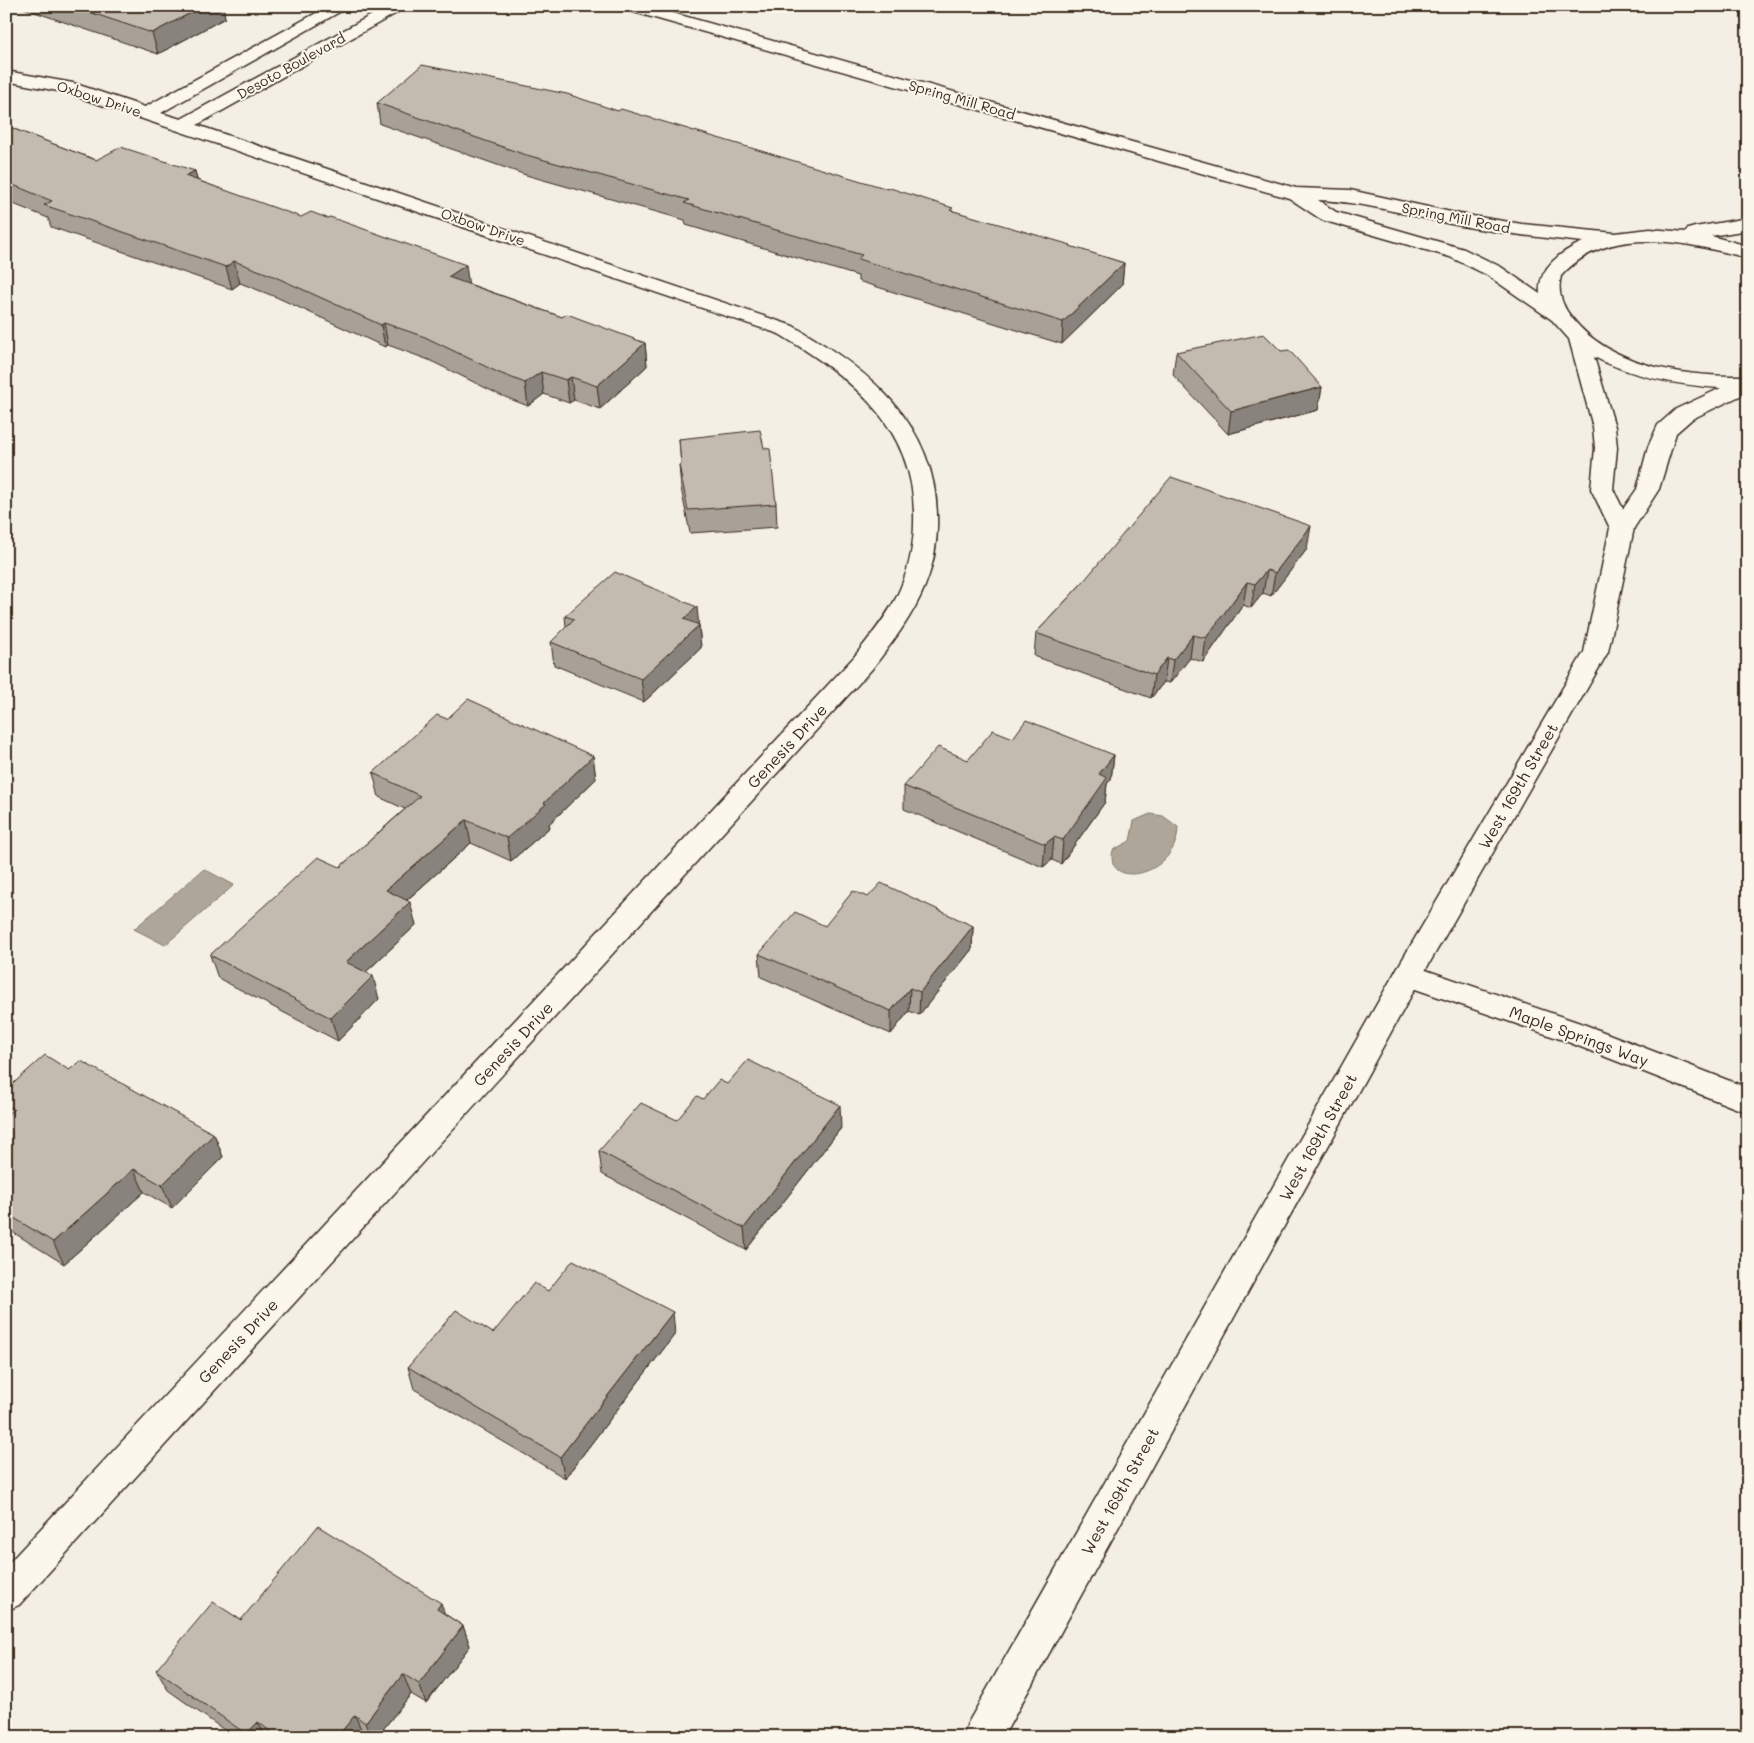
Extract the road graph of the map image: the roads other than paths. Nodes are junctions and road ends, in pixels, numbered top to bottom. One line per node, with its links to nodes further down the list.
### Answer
1 (342, 6): 5 (street, Desoto Boulevard)
2 (401, 6): 6 (street, Desoto Boulevard)
3 (629, 6): 7 (street, Spring Mill Road)
4 (6, 76): 5 (street, Oxbow Drive)
5 (146, 114): 6 (street, Oxbow Drive)
6 (182, 126): 15 (street, Oxbow Drive)
7 (1295, 194): 10 (street, Spring Mill Road); 12 (street, Spring Mill Road)
8 (1748, 224): 9 (street)
9 (1676, 236): 10 (street); 11 (street)
10 (1618, 239): 12 (street)
11 (1748, 252)
12 (1559, 316): 13 (street)
13 (1578, 336): 14 (street); 16 (street)
14 (1748, 383): 16 (street, West 169th Street)
15 (916, 452): 19 (street, Genesis Drive)
16 (1622, 528): 17 (street, West 169th Street)
17 (1408, 975): 18 (street, Maple Springs Way); 20 (street, West 169th Street)
18 (1748, 1100)
19 (6, 1593)
20 (982, 1737)

